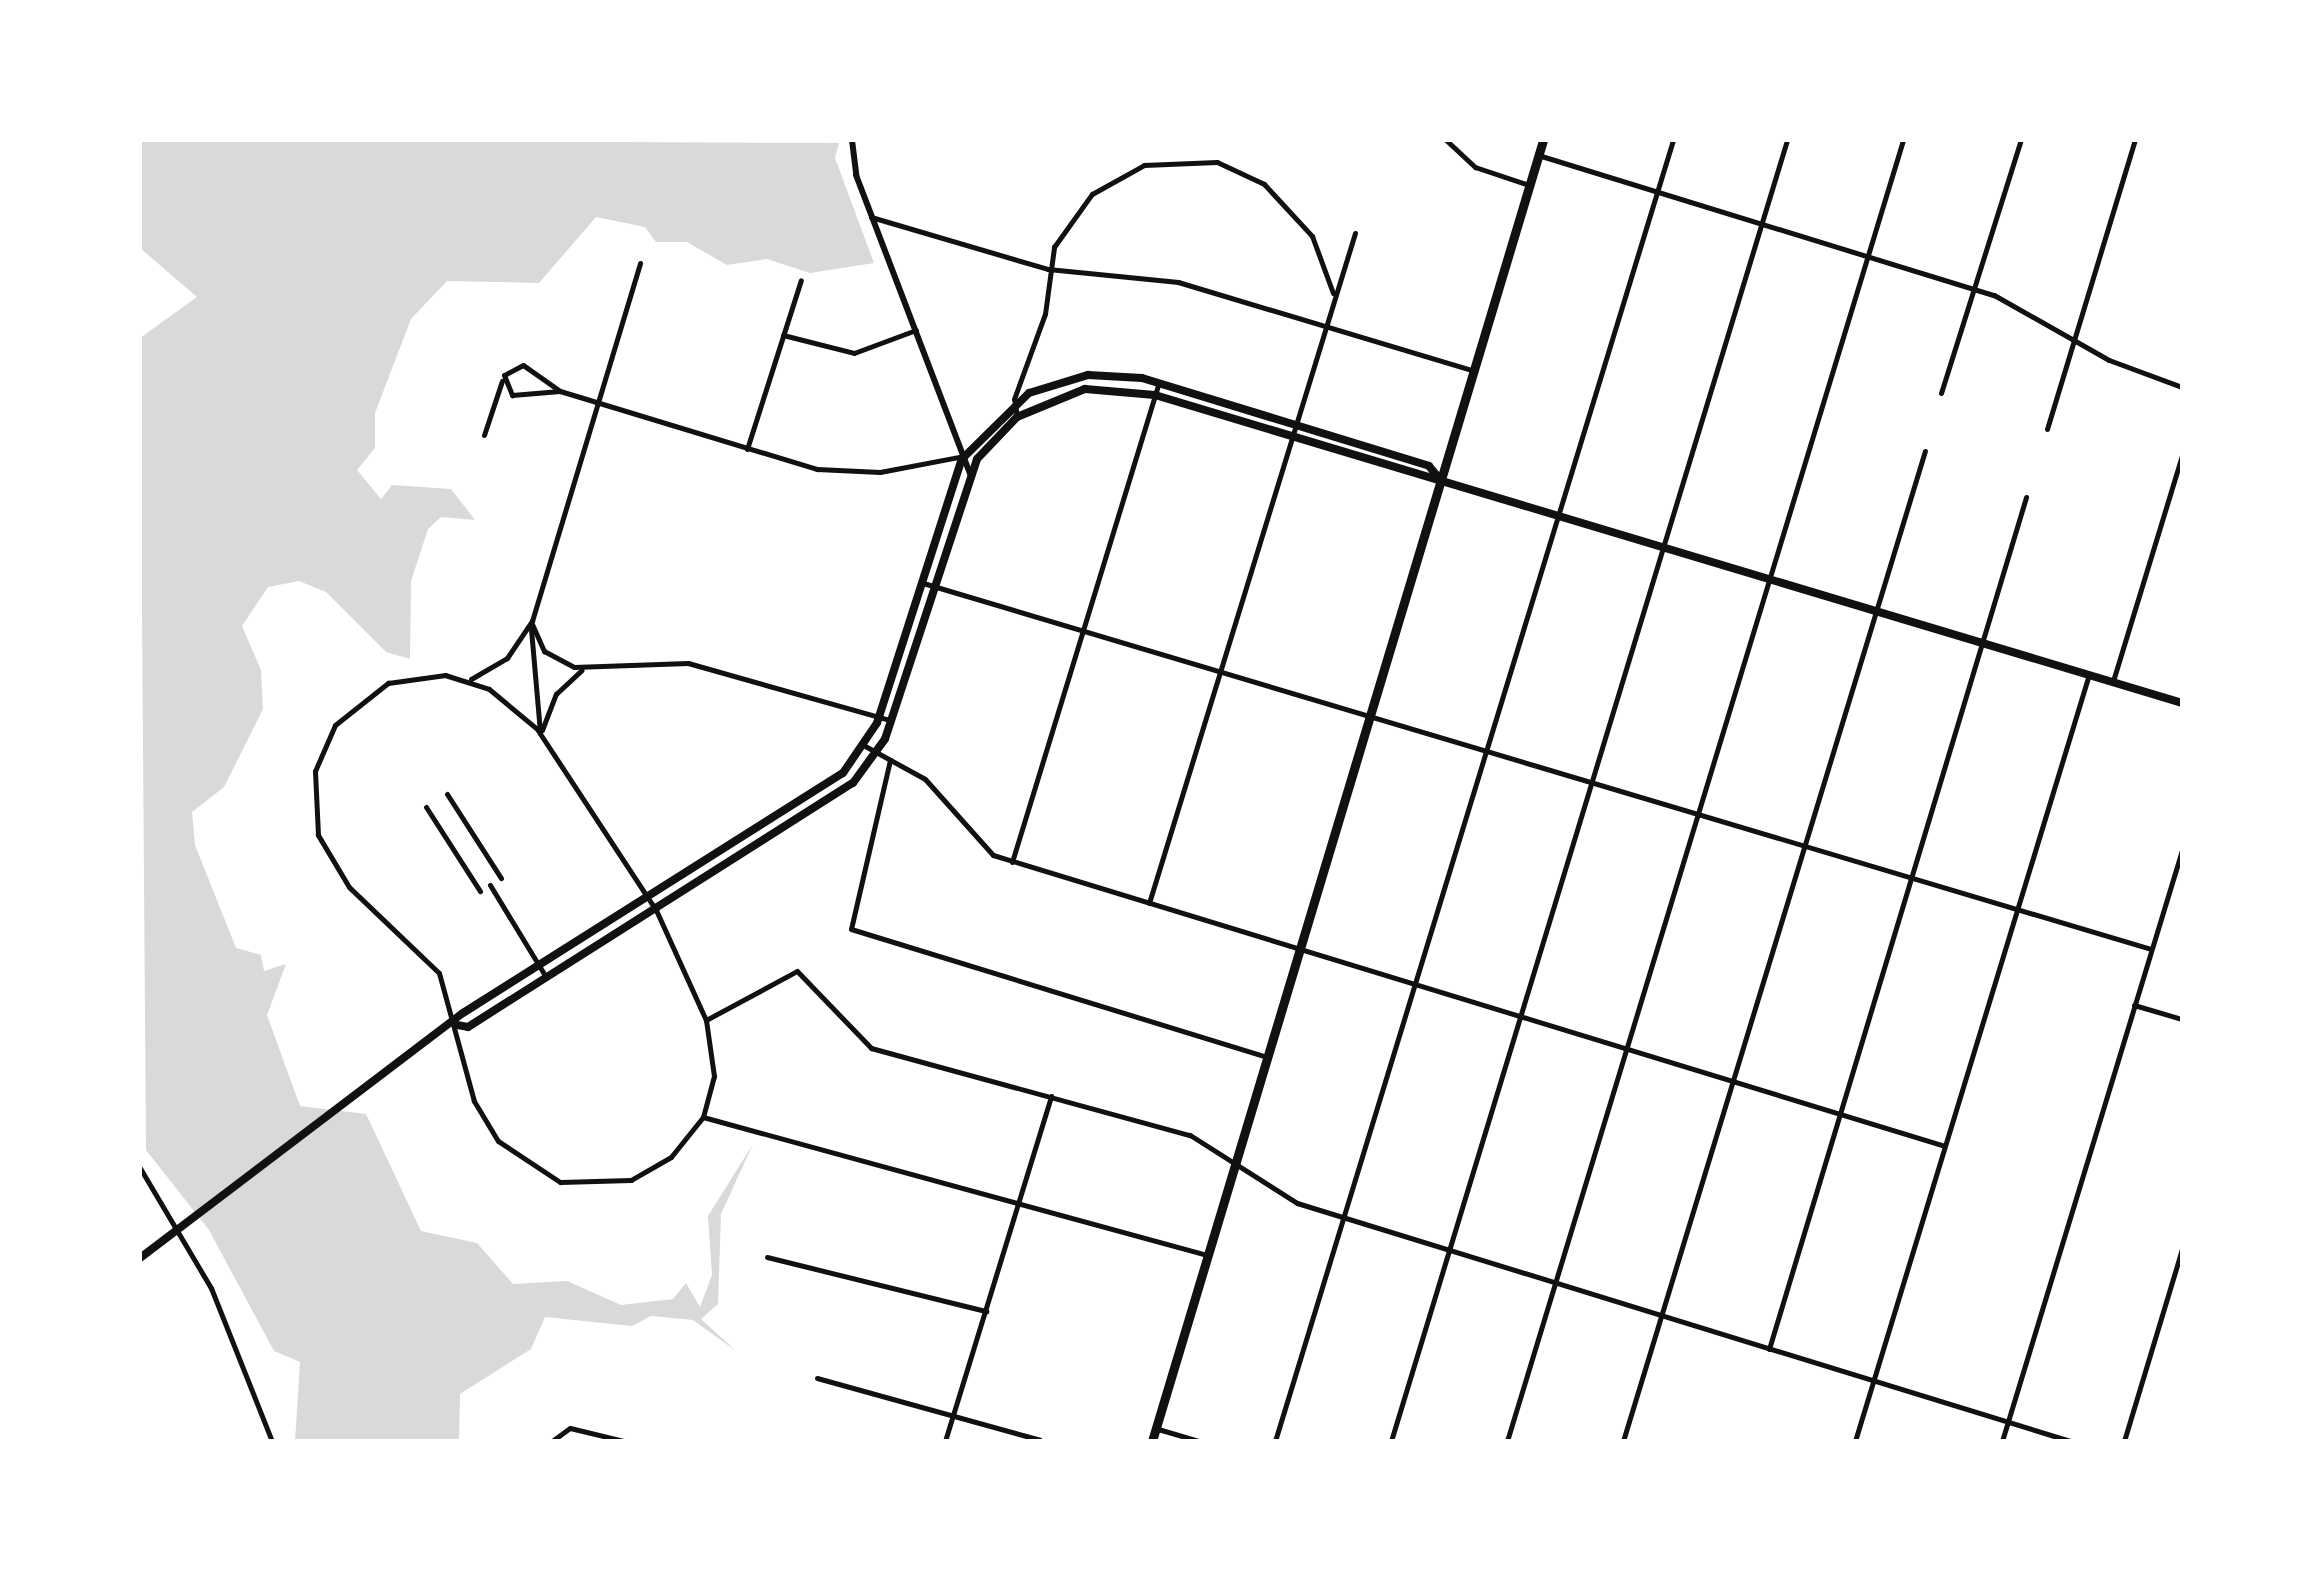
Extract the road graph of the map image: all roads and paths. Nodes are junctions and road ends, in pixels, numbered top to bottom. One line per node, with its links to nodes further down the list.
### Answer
1 (852, 140): 12 (street)
2 (1446, 140): 10 (street)
3 (1543, 140): 9 (highway)
4 (1672, 140): 11 (street)
5 (1788, 140): 13 (street)
6 (1903, 140): 15 (street)
7 (2022, 140): 19 (street)
8 (2135, 140): 24 (street)
9 (1538, 155): 10 (highway); 11 (street)
10 (1529, 185): 25 (highway)
11 (1656, 192): 13 (street); 46 (street)
12 (872, 216): 17 (street); 22 (street)
13 (1762, 225): 15 (street); 47 (street)
14 (1354, 233): 20 (street)
15 (1868, 256): 19 (street); 48 (street)
16 (640, 264): 33 (street)
17 (1048, 268): 20 (street); 21 (street); 32 (street)
18 (800, 280): 23 (street)
19 (1974, 289): 24 (street); 30 (street)
20 (1333, 293): 21 (street)
21 (1323, 325): 25 (street); 35 (street)
22 (916, 330): 23 (street); 42 (street)
23 (783, 335): 39 (street)
24 (2074, 340): 28 (street); 36 (street)
25 (1471, 370): 44 (highway)
26 (502, 380): 29 (street); 29 (street); 37 (street)
27 (1159, 382): 31 (street); 32 (main road); 35 (main road)
28 (2182, 387)
29 (560, 391): 33 (street)
30 (1941, 392)
31 (1155, 395): 34 (main road); 38 (main road); 53 (street)
32 (1013, 404): 34 (street); 42 (main road)
33 (597, 405): 39 (street); 52 (street)
34 (1018, 417): 43 (main road)
35 (1294, 424): 38 (street); 44 (main road)
36 (2047, 429)
37 (484, 436)
38 (1290, 437): 44 (main road); 56 (street)
39 (747, 450): 42 (street)
40 (1925, 451): 51 (street)
41 (2182, 454): 59 (street)
42 (964, 456): 43 (street); 49 (main road)
43 (970, 474): 50 (main road)
44 (1438, 477): 46 (main road); 61 (highway)
45 (2026, 497): 54 (street)
46 (1558, 512): 47 (main road); 66 (street)
47 (1666, 544): 48 (main road); 69 (street)
48 (1771, 576): 51 (main road); 72 (street)
49 (920, 582): 50 (street); 62 (main road)
50 (934, 586): 53 (street); 63 (main road)
51 (1878, 608): 54 (main road); 73 (street)
52 (532, 621): 55 (street); 58 (street); 64 (street)
53 (1082, 632): 56 (street); 75 (street)
54 (1983, 641): 57 (main road); 76 (street)
55 (584, 668): 62 (street); 64 (street)
56 (1219, 673): 61 (street); 81 (street)
57 (2089, 674): 59 (main road); 83 (street)
58 (469, 680): 64 (street); 93 (street)
59 (2112, 681): 60 (main road)
60 (2182, 703)
61 (1366, 714): 66 (street); 84 (highway)
62 (879, 717): 63 (street); 65 (main road)
63 (892, 721): 67 (main road)
64 (541, 735): 80 (street)
65 (865, 746): 67 (street); 80 (main road)
66 (1487, 747): 69 (street); 88 (street)
67 (878, 753): 68 (street); 82 (main road)
68 (890, 759): 75 (street); 95 (street)
69 (1593, 778): 72 (street); 90 (street)
70 (447, 794): 77 (street)
71 (426, 806): 79 (street)
72 (1700, 812): 73 (street); 94 (street)
73 (1806, 844): 76 (street); 96 (street)
74 (2182, 850): 85 (street)
75 (1012, 862): 81 (street)
76 (1912, 877): 83 (street); 98 (street)
77 (501, 878)
78 (490, 885): 86 (street)
79 (480, 892)
80 (648, 898): 82 (street); 86 (main road)
81 (1149, 903): 84 (street)
82 (656, 910): 87 (main road); 92 (street)
83 (2016, 910): 85 (street); 100 (street)
84 (1299, 948): 88 (street); 95 (highway)
85 (2151, 950): 89 (street)
86 (540, 966): 87 (street); 93 (main road)
87 (546, 977): 93 (main road)
88 (1415, 984): 90 (street); 104 (street)
89 (2134, 1005): 91 (street); 118 (street)
90 (1522, 1016): 94 (street); 107 (street)
91 (2182, 1019)
92 (706, 1020): 97 (street); 99 (street)
93 (456, 1025): 99 (street); 105 (main road)
94 (1627, 1048): 96 (street); 111 (street)
95 (1266, 1056): 101 (highway)
96 (1733, 1080): 98 (street); 113 (street)
97 (1052, 1096): 101 (street); 103 (street)
98 (1840, 1113): 100 (street); 114 (street)
99 (704, 1117): 103 (street)
100 (1944, 1146): 116 (street)
101 (1237, 1161): 104 (street); 108 (highway)
102 (140, 1168): 105 (street)
103 (1018, 1203): 108 (street); 112 (street)
104 (1343, 1217): 107 (street); 127 (street)
105 (178, 1230): 110 (main road); 121 (street)
106 (2182, 1249): 134 (street)
107 (1449, 1250): 111 (street); 128 (street)
108 (1208, 1255): 119 (highway)
109 (767, 1257): 112 (street)
110 (140, 1258)
111 (1556, 1283): 113 (street); 129 (street)
112 (986, 1310): 117 (street)
113 (1661, 1316): 114 (street); 130 (street)
114 (1768, 1348): 116 (street)
115 (818, 1378): 117 (street)
116 (1874, 1381): 118 (street); 131 (street)
117 (953, 1416): 120 (street); 124 (street)
118 (2007, 1422): 132 (street); 133 (street)
119 (1155, 1428): 125 (highway); 126 (street)
120 (1040, 1440)
121 (272, 1441)
122 (552, 1441): 123 (street)
123 (624, 1441)
124 (945, 1441)
125 (1152, 1441)
126 (1199, 1441)
127 (1275, 1441)
128 (1391, 1441)
129 (1507, 1441)
130 (1623, 1441)
131 (1855, 1441)
132 (2002, 1441)
133 (2070, 1441)
134 (2124, 1441)

